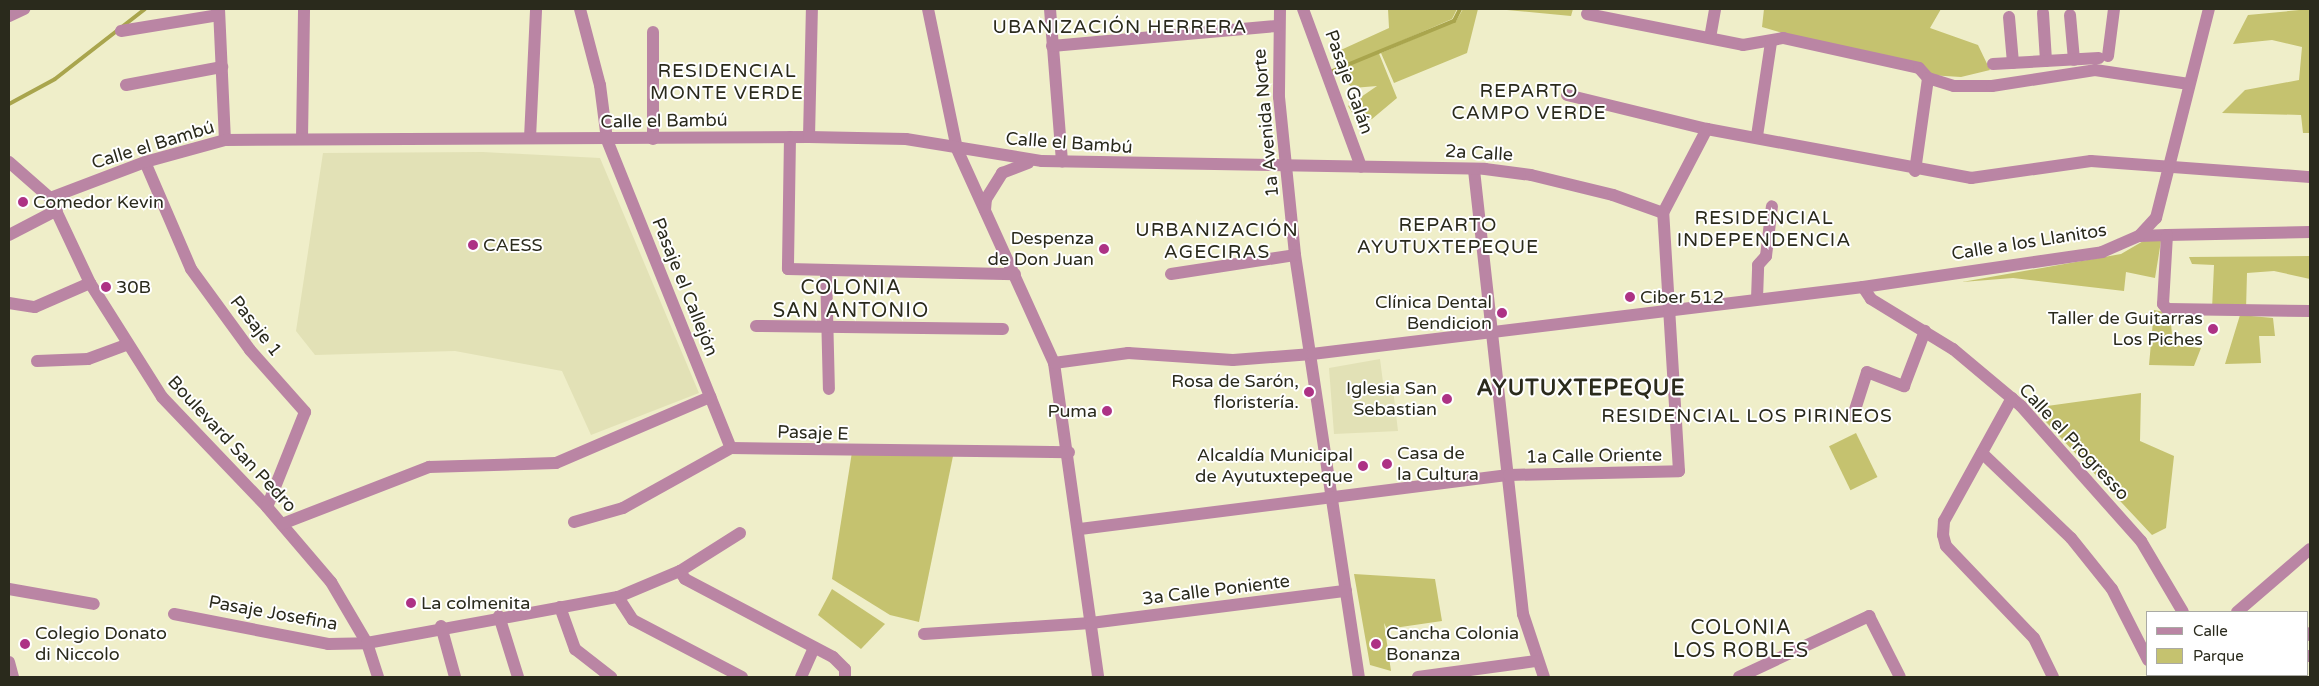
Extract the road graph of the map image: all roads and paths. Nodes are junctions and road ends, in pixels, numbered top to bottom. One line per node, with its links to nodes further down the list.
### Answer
1 (24, 9): 17 (street)
2 (304, 9): 39 (street)
3 (536, 9): 38 (street)
4 (580, 9): 42 (street, Pasaje el Callejón)
5 (812, 9): 37 (street)
6 (928, 9): 43 (street)
7 (1050, 9): 24 (street)
8 (1280, 9): 19 (street, 1a Avenida Norte)
9 (1303, 9): 49 (street, Pasaje Galán)
10 (1715, 9): 22 (street)
11 (2114, 9): 25 (street)
12 (2209, 9): 31 (street, Calle a los Llanitos)
13 (219, 12): 20 (street); 29 (street)
14 (2043, 13): 26 (street)
15 (1587, 14): 22 (street)
16 (2070, 15): 25 (street)
17 (9, 16)
18 (2010, 17): 27 (street)
19 (1277, 26): 24 (street); 50 (street, 1a Avenida Norte)
20 (121, 31)
21 (653, 32): 40 (street)
22 (1710, 38): 23 (street)
23 (1771, 42): 30 (street); 35 (street)
24 (1052, 46): 47 (street)
25 (2074, 60): 26 (street)
26 (2046, 61): 27 (street)
27 (2013, 63): 28 (street)
28 (1993, 64)
29 (222, 66): 32 (street); 41 (street)
30 (1928, 78): 31 (street); 52 (street)
31 (2189, 84): 48 (street, Calle a los Llanitos)
32 (126, 85)
33 (1567, 94): 34 (street)
34 (1707, 129): 35 (street); 58 (street)
35 (1757, 136): 52 (street)
36 (790, 137): 37 (street, Calle el Bambú); 40 (street, Calle el Bambú); 64 (street)
37 (809, 137): 43 (street, Calle el Bambú)
38 (530, 138): 39 (street, Calle el Bambú); 42 (street, Calle el Bambú)
39 (302, 139): 41 (street, Calle el Bambú)
40 (653, 139): 42 (street, Calle el Bambú)
41 (225, 140): 46 (street, Calle el Bambú)
42 (607, 140): 83 (street, Pasaje el Callejón)
43 (957, 149): 44 (street, Calle el Bambú); 57 (street)
44 (1042, 161): 47 (street, Calle el Bambú); 57 (street)
45 (9, 162): 54 (street, Boulevard San Pedro)
46 (146, 162): 54 (street, Calle el Bambú); 91 (street, Pasaje 1)
47 (1062, 162): 50 (street, Calle el Bambú)
48 (2172, 165): 52 (street); 53 (street); 61 (street, Calle a los Llanitos)
49 (1361, 167): 50 (street, 2a Calle); 51 (street, 2a Calle)
50 (1286, 168): 63 (street, 1a Avenida Norte)
51 (1474, 170): 58 (street, 2a Calle); 76 (street)
52 (1915, 171)
53 (2310, 177)
54 (50, 198): 56 (street, Boulevard San Pedro)
55 (1772, 206): 69 (street)
56 (57, 210): 60 (street); 67 (street, Boulevard San Pedro)
57 (985, 210): 65 (street)
58 (1663, 213): 71 (street)
59 (2310, 232): 62 (street)
60 (9, 235)
61 (2139, 236): 62 (street); 68 (street, Calle a los Llanitos)
62 (2167, 236): 72 (street)
63 (1295, 255): 66 (street); 79 (street, 1a Avenida Norte)
64 (826, 270): 65 (street); 74 (street)
65 (1015, 274): 81 (street)
66 (1170, 274)
67 (90, 283): 70 (street); 78 (street, Boulevard San Pedro)
68 (1864, 287): 69 (street, Calle a los Llanitos); 77 (street, Calle el Progresso)
69 (1757, 299): 71 (street, Calle a los Llanitos)
70 (9, 303)
71 (1671, 308): 76 (street, Calle a los Llanitos); 89 (street, 1a Calle Oriente)
72 (2310, 311)
73 (756, 326): 74 (street)
74 (827, 327): 75 (street); 82 (street)
75 (1003, 329)
76 (1491, 331): 79 (street, Calle a los Llanitos); 89 (street)
77 (1924, 331): 84 (street, Calle el Progresso); 85 (street)
78 (126, 345): 80 (street); 91 (street, Boulevard San Pedro)
79 (1312, 354): 81 (street, Calle a los Llanitos); 90 (street, 1a Avenida Norte)
80 (37, 361)
81 (1054, 363): 87 (street)
82 (829, 389)
83 (710, 398): 86 (street, Pasaje el Callejón); 93 (street)
84 (2012, 398): 88 (street); 103 (street, Calle el Progresso)
85 (1853, 416)
86 (731, 448): 87 (street, Pasaje E); 92 (street, Pasaje E)
87 (1069, 452): 94 (street)
88 (1982, 453): 112 (street); 130 (street)
89 (1509, 475): 90 (street, 1a Calle Oriente); 113 (street)
90 (1333, 496): 94 (street, 1a Calle Oriente); 99 (street, 1a Avenida Norte)
91 (268, 507): 93 (street, Boulevard San Pedro)
92 (574, 522)
93 (282, 524): 110 (street, Boulevard San Pedro)
94 (1080, 529): 107 (street)
95 (740, 533): 97 (street, Pasaje Josefina)
96 (2310, 550): 104 (street)
97 (680, 571): 100 (street, Pasaje Josefina); 111 (street)
98 (9, 590): 101 (street)
99 (1346, 591): 107 (street, 3a Calle Poniente); 125 (street, 1a Avenida Norte)
100 (618, 597): 102 (street, Pasaje Josefina); 121 (street)
101 (94, 604)
102 (560, 607): 106 (street, Pasaje Josefina); 115 (street)
103 (2182, 611)
104 (2238, 611)
105 (174, 614): 110 (street, Pasaje Josefina)
106 (499, 616): 108 (street, Pasaje Josefina); 119 (street)
107 (1091, 623): 109 (street, 3a Calle Poniente); 124 (street)
108 (442, 626): 110 (street, Pasaje Josefina); 118 (street)
109 (924, 634)
110 (367, 642): 117 (street, Boulevard San Pedro)
111 (814, 648): 122 (street); 123 (street)
112 (2146, 656)
113 (1537, 661): 126 (street); 127 (street)
114 (9, 662): 116 (street)
115 (594, 674): 120 (street)
116 (13, 677)
117 (378, 677)
118 (454, 677)
119 (518, 677)
120 (611, 677)
121 (742, 677)
122 (801, 677)
123 (845, 677)
124 (1098, 677)
125 (1359, 677)
126 (1418, 677)
127 (1544, 677)
128 (1739, 677): 129 (street)
129 (1900, 677)
130 (2052, 677)

